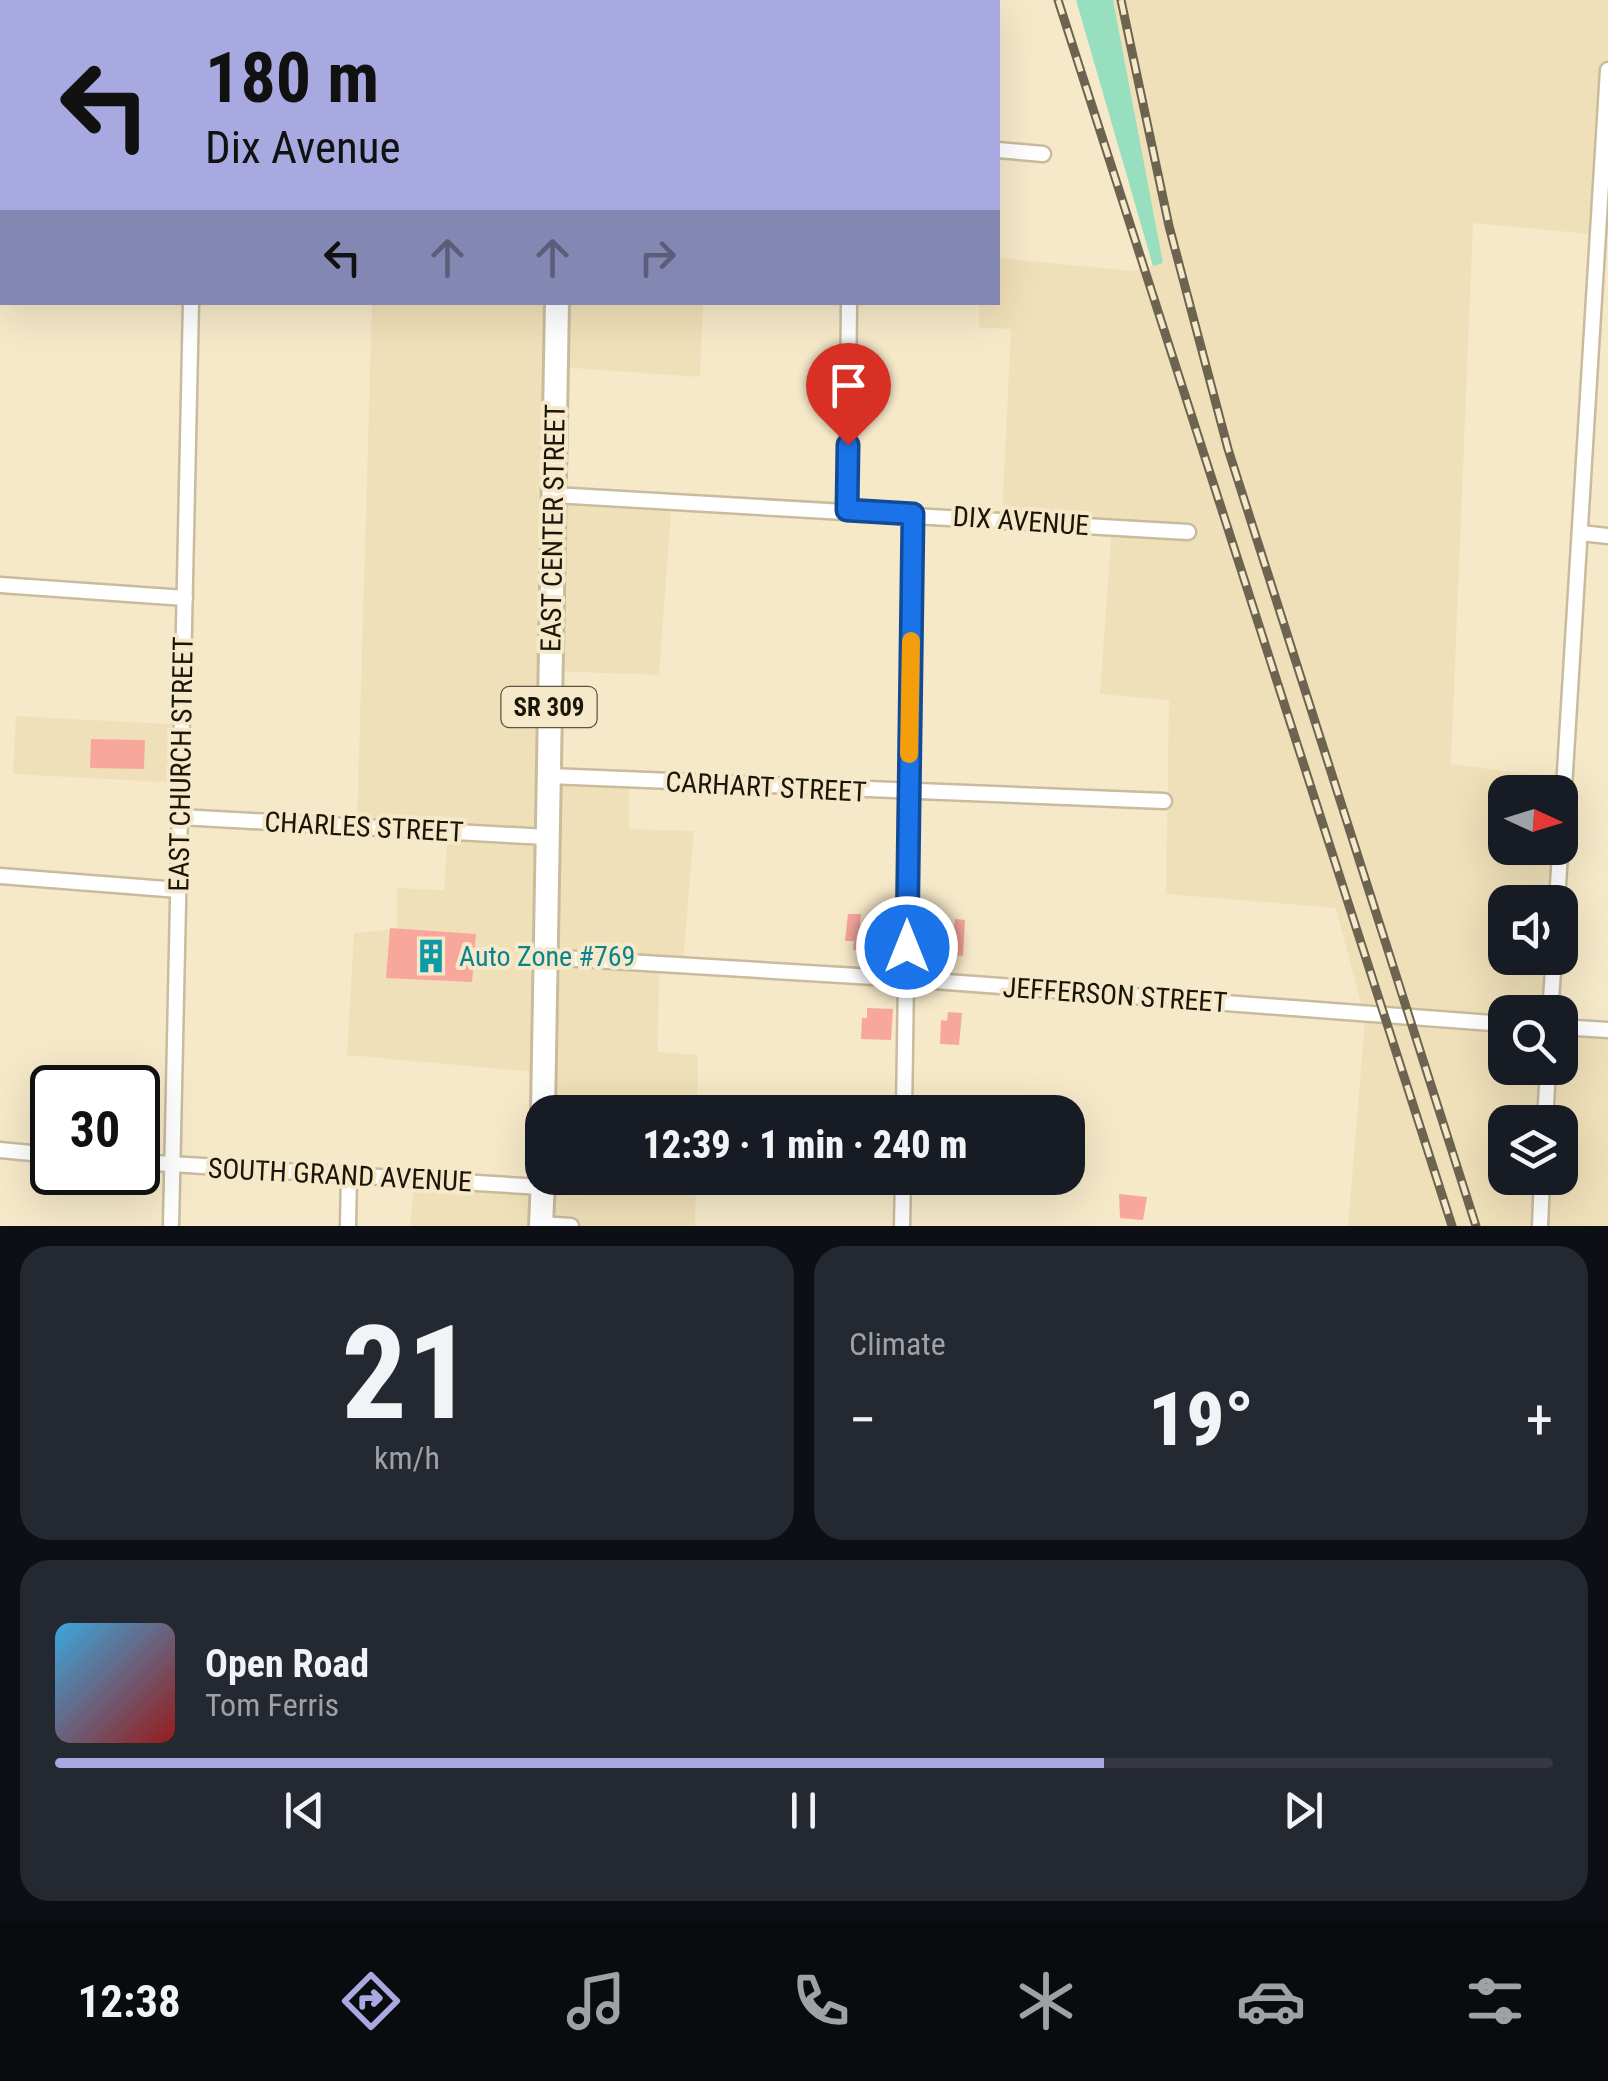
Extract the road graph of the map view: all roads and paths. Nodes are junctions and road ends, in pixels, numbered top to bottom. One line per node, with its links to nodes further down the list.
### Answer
1 (1608, 70): 11 (street)
2 (1000, 150): 3 (street)
3 (1043, 154)
4 (191, 305): 14 (street, EAST CHURCH STREET)
5 (557, 305): 7 (main road, EAST CENTER STREET / SR 309)
6 (849, 305): 8 (street)
7 (554, 495): 8 (street, DIX AVENUE); 15 (main road, EAST CENTER STREET / SR 309)
8 (847, 510): 9 (street, DIX AVENUE)
9 (913, 514): 10 (street, DIX AVENUE); 16 (street)
10 (1188, 532)
11 (1581, 534): 12 (street); 21 (street)
12 (1608, 536)
13 (0, 585): 14 (street)
14 (185, 598): 18 (street, EAST CHURCH STREET)
15 (548, 776): 16 (street, CARHART STREET); 19 (main road, EAST CENTER STREET / SR 309)
16 (908, 793): 17 (street, CARHART STREET); 24 (street)
17 (1164, 802)
18 (180, 817): 19 (street, CHARLES STREET); 22 (street, EAST CHURCH STREET)
19 (548, 837): 23 (main road, EAST CENTER STREET / SR 309)
20 (0, 876): 22 (street)
21 (1559, 885)
22 (179, 890): 33 (street, EAST CHURCH STREET)
23 (545, 957): 24 (street, JEFFERSON STREET); 28 (main road, EAST CENTER STREET / SR 309)
24 (907, 979): 25 (street, JEFFERSON STREET); 29 (street)
25 (1488, 1023)
26 (1578, 1028): 27 (street)
27 (1608, 1030)
28 (543, 1095)
29 (904, 1095)
30 (0, 1150): 31 (street)
31 (30, 1153)
32 (160, 1164): 33 (street, SOUTH GRAND AVENUE)
33 (173, 1165): 34 (street, SOUTH GRAND AVENUE); 40 (street, EAST CHURCH STREET)
34 (350, 1174): 35 (street, SOUTH GRAND AVENUE); 41 (street)
35 (525, 1181)
36 (542, 1195): 39 (main road)
37 (903, 1195): 43 (street)
38 (1541, 1195): 44 (street)
39 (542, 1225): 42 (street)
40 (171, 1226)
41 (348, 1226)
42 (570, 1226)
43 (902, 1226)
44 (1540, 1226)

